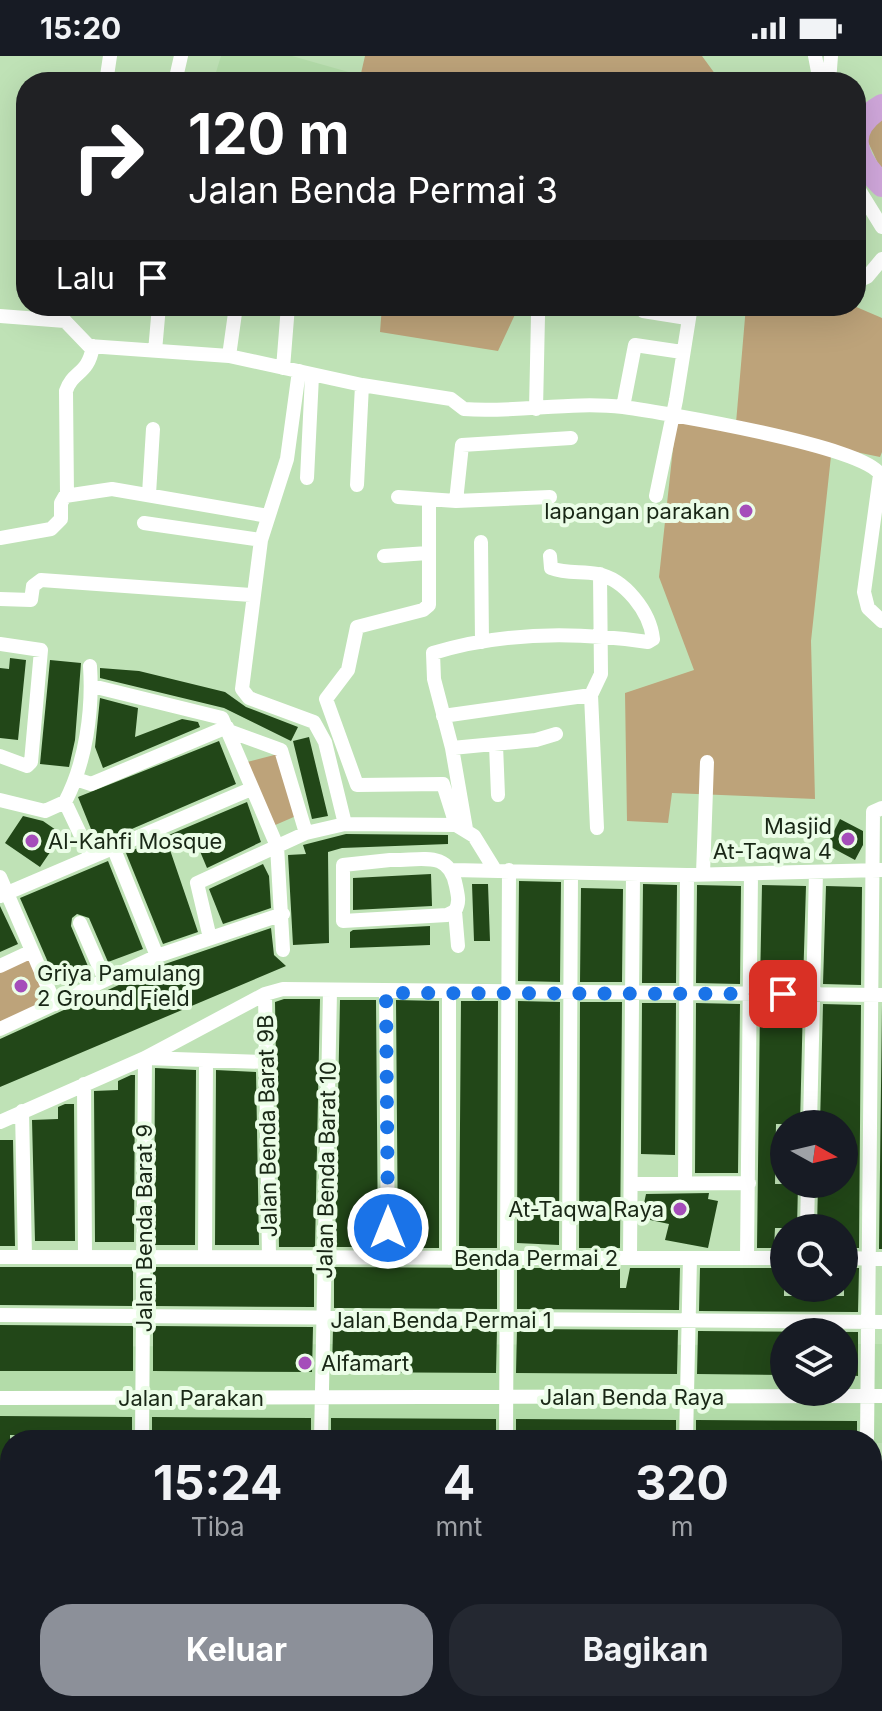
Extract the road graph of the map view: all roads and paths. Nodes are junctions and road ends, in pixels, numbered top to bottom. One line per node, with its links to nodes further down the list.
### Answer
1 (866, 210): 2 (street)
2 (882, 227)
3 (882, 259): 4 (street)
4 (866, 277)
5 (0, 316): 11 (street)
6 (158, 316): 12 (street)
7 (235, 316): 14 (street)
8 (287, 316): 15 (street)
9 (538, 316): 19 (street)
10 (688, 316): 13 (street)
11 (93, 346): 12 (street); 26 (street)
12 (155, 351): 14 (street)
13 (682, 352): 18 (street); 20 (street)
14 (229, 356): 15 (street)
15 (283, 368): 16 (street)
16 (306, 373): 17 (street); 23 (street); 32 (street)
17 (362, 385): 19 (street); 24 (street)
18 (623, 407): 19 (street); 20 (street)
19 (536, 409)
20 (673, 416): 27 (street); 35 (street)
21 (153, 429): 25 (street)
22 (571, 438): 31 (street)
23 (307, 478)
24 (357, 485)
25 (149, 494): 26 (street); 32 (street)
26 (67, 496): 34 (street)
27 (656, 496)
28 (398, 497): 30 (street)
29 (550, 497): 31 (street)
30 (429, 500): 31 (street); 38 (street)
31 (456, 501)
32 (268, 516): 36 (street)
33 (144, 523): 36 (street)
34 (0, 538)
35 (877, 538): 44 (street)
36 (261, 540): 42 (street)
37 (481, 542): 46 (street)
38 (428, 553): 39 (street); 65 (street)
39 (384, 556)
40 (550, 556): 41 (street)
41 (600, 574): 45 (street); 45 (street)
42 (251, 595): 43 (street); 64 (street)
43 (0, 599)
44 (882, 621)
45 (599, 636): 46 (street); 50 (street)
46 (482, 642): 51 (street)
47 (0, 644): 56 (street)
48 (90, 666): 49 (street)
49 (92, 686): 52 (street); 58 (street)
50 (591, 695): 51 (street); 66 (street)
51 (443, 716): 55 (street)
52 (228, 729): 58 (street); 59 (street); 67 (street)
53 (556, 734): 54 (street)
54 (496, 745): 55 (street); 60 (street)
55 (452, 748): 65 (street)
56 (0, 756)
57 (707, 762): 77 (street)
58 (76, 779): 62 (street)
59 (251, 789): 68 (street); 69 (street)
60 (498, 795)
61 (0, 800): 62 (street)
62 (65, 802): 70 (street)
63 (882, 808): 73 (street)
64 (345, 824): 65 (street); 67 (street)
65 (461, 827): 72 (street)
66 (597, 828)
67 (306, 833): 68 (street)
68 (277, 846): 83 (street); 85 (street)
69 (113, 847): 70 (street); 89 (street)
70 (91, 857): 81 (street)
71 (453, 870): 72 (street); 82 (street); 82 (street)
72 (502, 870): 75 (street); 98 (street)
73 (877, 870): 74 (street); 102 (street)
74 (816, 872): 78 (street); 101 (street)
75 (571, 873): 76 (street); 99 (street)
76 (633, 874): 79 (street); 94 (street)
77 (703, 874): 78 (street); 79 (street)
78 (751, 874): 100 (street)
79 (687, 875): 95 (street)
80 (0, 877): 81 (street)
81 (3, 895): 88 (street)
82 (455, 911): 86 (street)
83 (283, 914): 85 (street); 87 (street)
84 (80, 923): 91 (street)
85 (210, 938): 89 (street)
86 (458, 946)
87 (283, 950)
88 (32, 951): 90 (street); 103 (street)
89 (157, 956): 91 (street)
90 (0, 966)
91 (104, 978): 103 (street)
92 (330, 991): 93 (street); 96 (street); 121 (street, Jalan Benda Barat 10)
93 (386, 993): 97 (street); 122 (street)
94 (632, 993): 95 (street); 99 (street); 114 (street)
95 (686, 993): 100 (street); 112 (street)
96 (265, 994): 105 (street); 107 (street, Jalan Benda Barat 9B)
97 (449, 994): 98 (street); 123 (street)
98 (508, 994): 99 (street); 130 (street)
99 (569, 994): 124 (street)
100 (752, 994): 101 (street); 113 (street)
101 (814, 994): 102 (street); 109 (street)
102 (877, 995): 129 (street)
103 (55, 1004): 104 (street)
104 (0, 1029)
105 (145, 1058): 106 (street); 108 (street); 118 (street, Jalan Benda Barat 9)
106 (206, 1061): 107 (street); 119 (street)
107 (267, 1062): 120 (street, Jalan Benda Barat 9B)
108 (84, 1084): 110 (street); 117 (street)
109 (810, 1110)
110 (22, 1111): 111 (street); 116 (street)
111 (0, 1122)
112 (685, 1182): 113 (street); 114 (street)
113 (749, 1183): 127 (street)
114 (631, 1184): 125 (street)
115 (0, 1257): 116 (street, Benda Permai 2)
116 (25, 1257): 117 (street, Benda Permai 2)
117 (85, 1257): 118 (street, Benda Permai 2)
118 (144, 1257): 119 (street, Benda Permai 2); 132 (street, Jalan Benda Barat 9)
119 (205, 1257): 120 (street, Benda Permai 2)
120 (269, 1257): 121 (street, Benda Permai 2)
121 (324, 1257): 122 (street, Benda Permai 2); 133 (street, Jalan Benda Barat 10)
122 (388, 1258): 123 (street, Benda Permai 2)
123 (449, 1258): 130 (street, Benda Permai 2)
124 (569, 1258): 125 (street, Benda Permai 2); 130 (street, Benda Permai 2)
125 (630, 1258): 126 (street, Benda Permai 2)
126 (690, 1258): 127 (street, Benda Permai 2); 135 (street)
127 (747, 1258): 128 (street, Benda Permai 2)
128 (770, 1258)
129 (876, 1258): 136 (street)
130 (507, 1259): 134 (street)
131 (0, 1315): 132 (street, Jalan Benda Permai 1)
132 (144, 1316): 133 (street, Jalan Benda Permai 1); 141 (street, Jalan Benda Barat 9)
133 (322, 1320): 134 (street, Jalan Benda Permai 1); 142 (street, Jalan Benda Barat 10)
134 (506, 1321): 135 (street, Jalan Benda Permai 1); 143 (street)
135 (690, 1322): 136 (street, Jalan Benda Permai 1); 139 (street)
136 (876, 1322): 137 (street)
137 (875, 1396): 139 (street, Jalan Benda Raya); 148 (street)
138 (381, 1397): 142 (street, Jalan Parakan); 143 (street, Jalan Benda Raya)
139 (689, 1397): 143 (street, Jalan Benda Raya); 147 (street)
140 (0, 1398): 141 (street, Jalan Parakan)
141 (143, 1398): 142 (street, Jalan Parakan); 144 (street, Jalan Benda Barat 9)
142 (321, 1398): 145 (street, Jalan Benda Barat 10)
143 (506, 1398): 146 (street)
144 (142, 1430)
145 (321, 1430)
146 (506, 1430)
147 (687, 1430)
148 (869, 1430)

